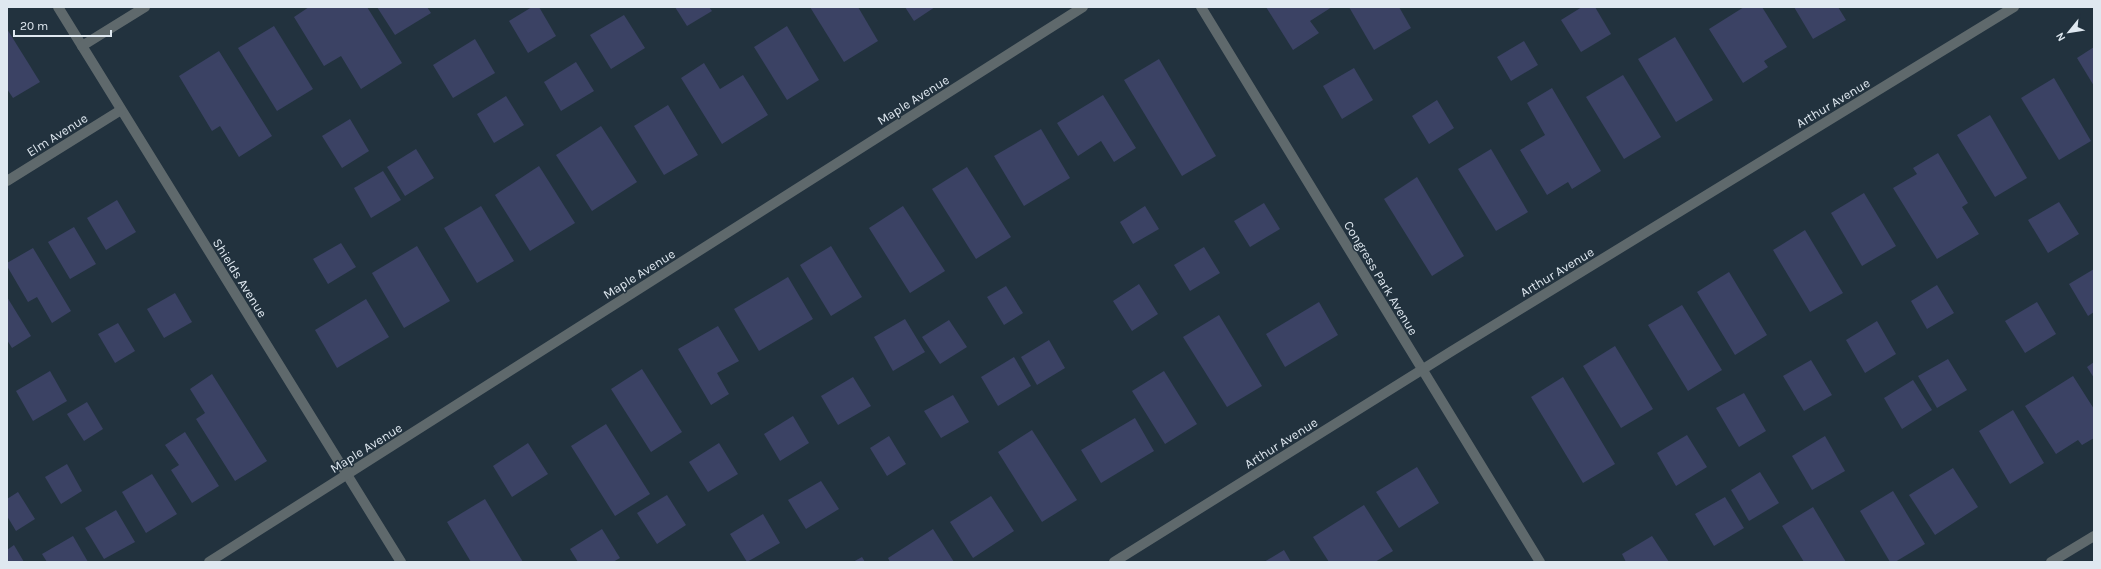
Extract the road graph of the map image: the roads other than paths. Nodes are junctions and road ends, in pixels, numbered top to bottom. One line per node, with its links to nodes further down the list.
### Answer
1 (58, 7): 6 (street, Shields Avenue)
2 (145, 7): 6 (street)
3 (1083, 7): 10 (street, Maple Avenue)
4 (1201, 7): 9 (street, Congress Park Avenue)
5 (2014, 7): 9 (street, Arthur Avenue)
6 (82, 46): 7 (street, Shields Avenue)
7 (121, 110): 8 (street, Elm Avenue); 10 (street, Shields Avenue)
8 (7, 181)
9 (1422, 370): 14 (street, Arthur Avenue); 15 (street, Congress Park Avenue)
10 (346, 476): 12 (street, Maple Avenue); 13 (street, Shields Avenue)
11 (2094, 536): 16 (street)
12 (209, 562)
13 (401, 562)
14 (1114, 562)
15 (1540, 562)
16 (2051, 562)

